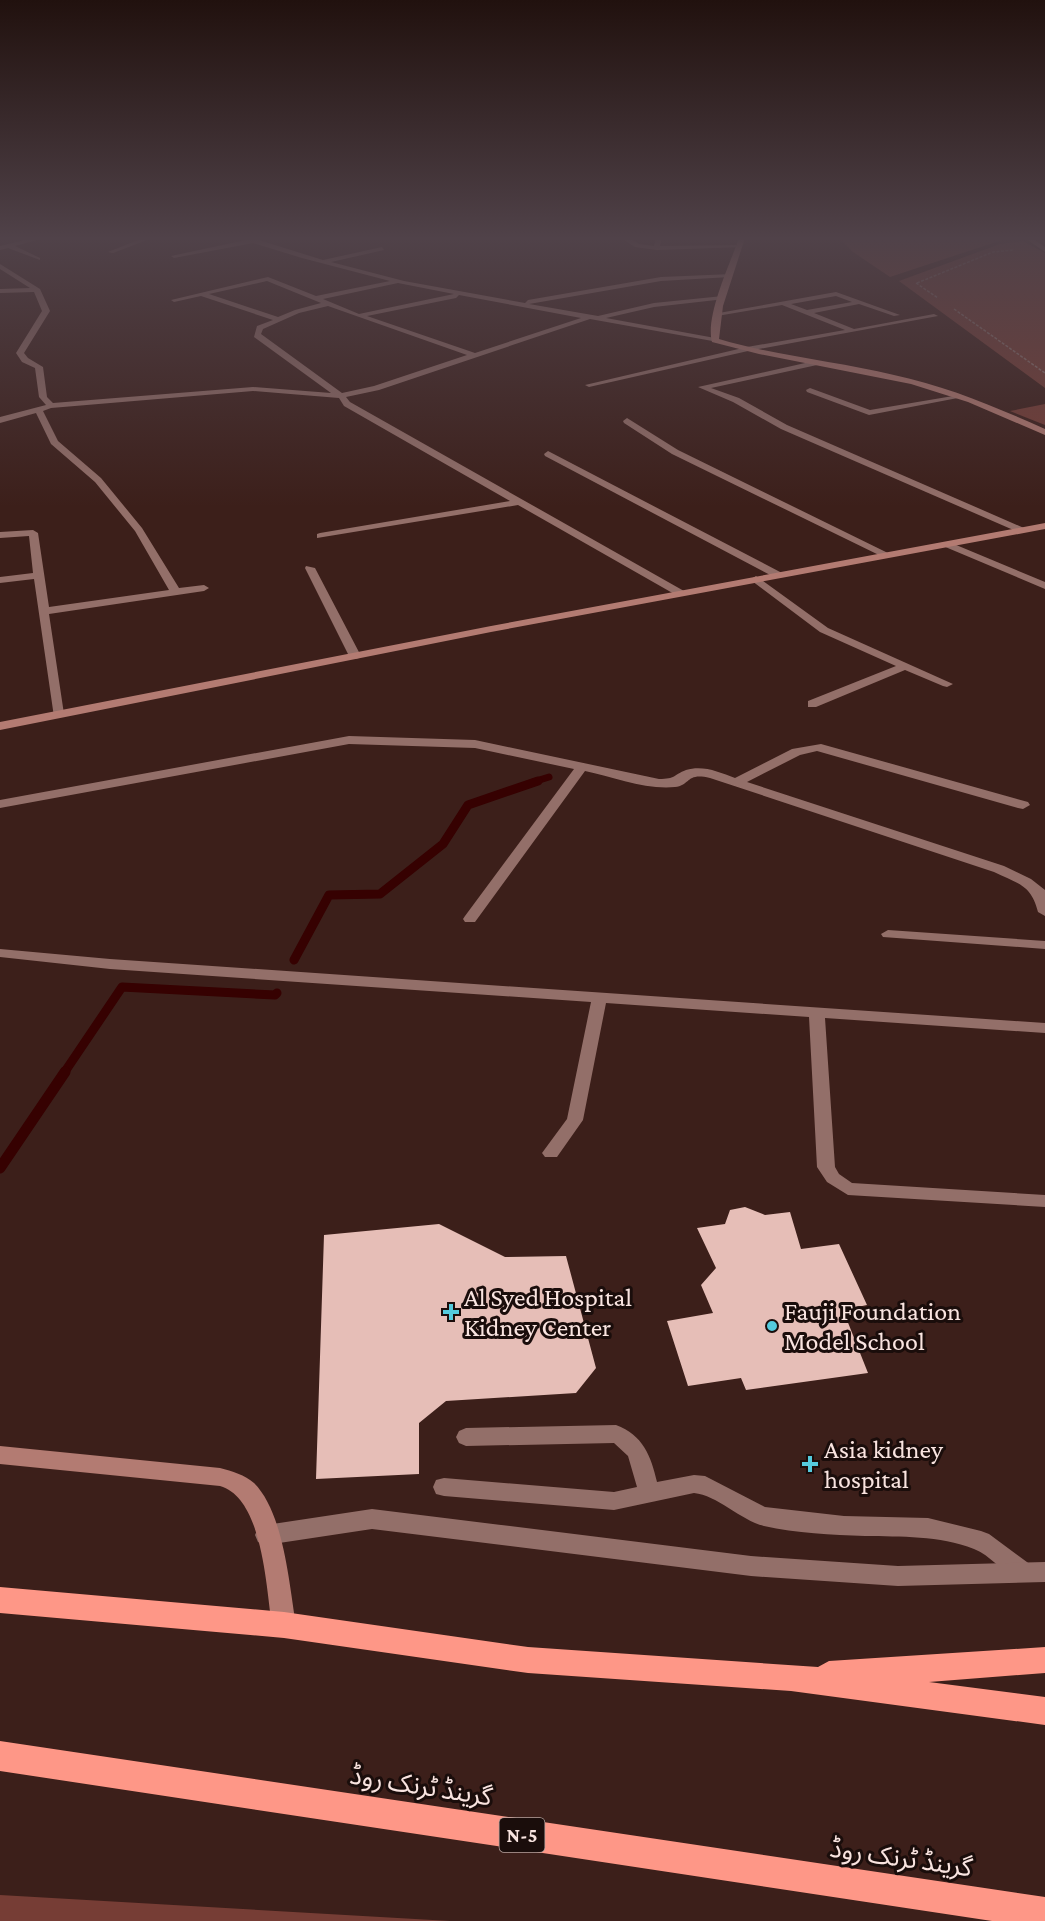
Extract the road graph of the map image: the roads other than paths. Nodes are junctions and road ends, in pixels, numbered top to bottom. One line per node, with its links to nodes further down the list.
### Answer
1 (36, 328): 18 (street)
2 (261, 328): 16 (street)
3 (392, 328): 12 (street)
4 (562, 328): 12 (street)
5 (646, 328): 10 (street)
6 (713, 328): 10 (street)
7 (845, 328): 9 (street)
8 (871, 328): 9 (street)
9 (853, 331): 11 (street)
10 (715, 340): 11 (street)
11 (749, 349): 13 (street); 14 (street)
12 (474, 356): 16 (street)
13 (814, 363): 17 (street); 26 (street)
14 (589, 385)
15 (810, 390): 17 (street)
16 (340, 396): 18 (street); 24 (street)
17 (959, 397): 22 (street)
18 (51, 406): 19 (street)
19 (39, 411): 20 (street); 38 (street)
20 (0, 420)
21 (627, 421): 30 (street)
22 (1045, 432)
23 (548, 454): 33 (street)
24 (519, 502): 28 (street); 39 (street)
25 (1045, 526): 26 (street)
26 (1021, 530): 29 (street)
27 (0, 535): 32 (street)
28 (320, 536)
29 (946, 544): 30 (street); 36 (street)
30 (887, 555): 33 (street)
31 (310, 568): 41 (street)
32 (40, 575): 35 (street); 40 (street)
33 (778, 575): 34 (street)
34 (756, 579): 39 (street); 42 (street)
35 (0, 580)
36 (1045, 586)
37 (204, 588): 38 (street)
38 (176, 592): 40 (street)
39 (680, 593): 41 (street)
40 (45, 611): 45 (street)
41 (355, 656): 45 (street)
42 (905, 666): 43 (street); 44 (street)
43 (947, 684)
44 (812, 704)
45 (58, 714): 46 (street)
46 (0, 726)
47 (582, 767): 48 (street); 49 (street); 52 (street)
48 (736, 782): 50 (street); 51 (street)
49 (0, 804)
50 (1023, 805)
51 (1045, 912)
52 (470, 919)
53 (888, 934): 54 (street)
54 (1045, 945)
55 (0, 953): 56 (street)
56 (599, 999): 57 (street); 59 (street)
57 (817, 1014): 58 (street); 60 (street)
58 (1045, 1028)
59 (551, 1153)
60 (1045, 1202)
61 (466, 1437): 64 (street)
62 (0, 1455): 65 (street)
63 (444, 1486): 64 (street)
64 (649, 1492): 66 (street)
65 (266, 1535): 66 (street); 69 (street)
66 (1023, 1572): 67 (street)
67 (1045, 1572)
68 (0, 1600): 69 (highway)
69 (284, 1625): 71 (highway)
70 (1045, 1660): 71 (highway)
71 (791, 1677): 72 (highway)
72 (1045, 1711)
73 (5, 1760): 74 (highway, گرینڈ ٹرنک روڈ / N-5)
74 (1045, 1913)

